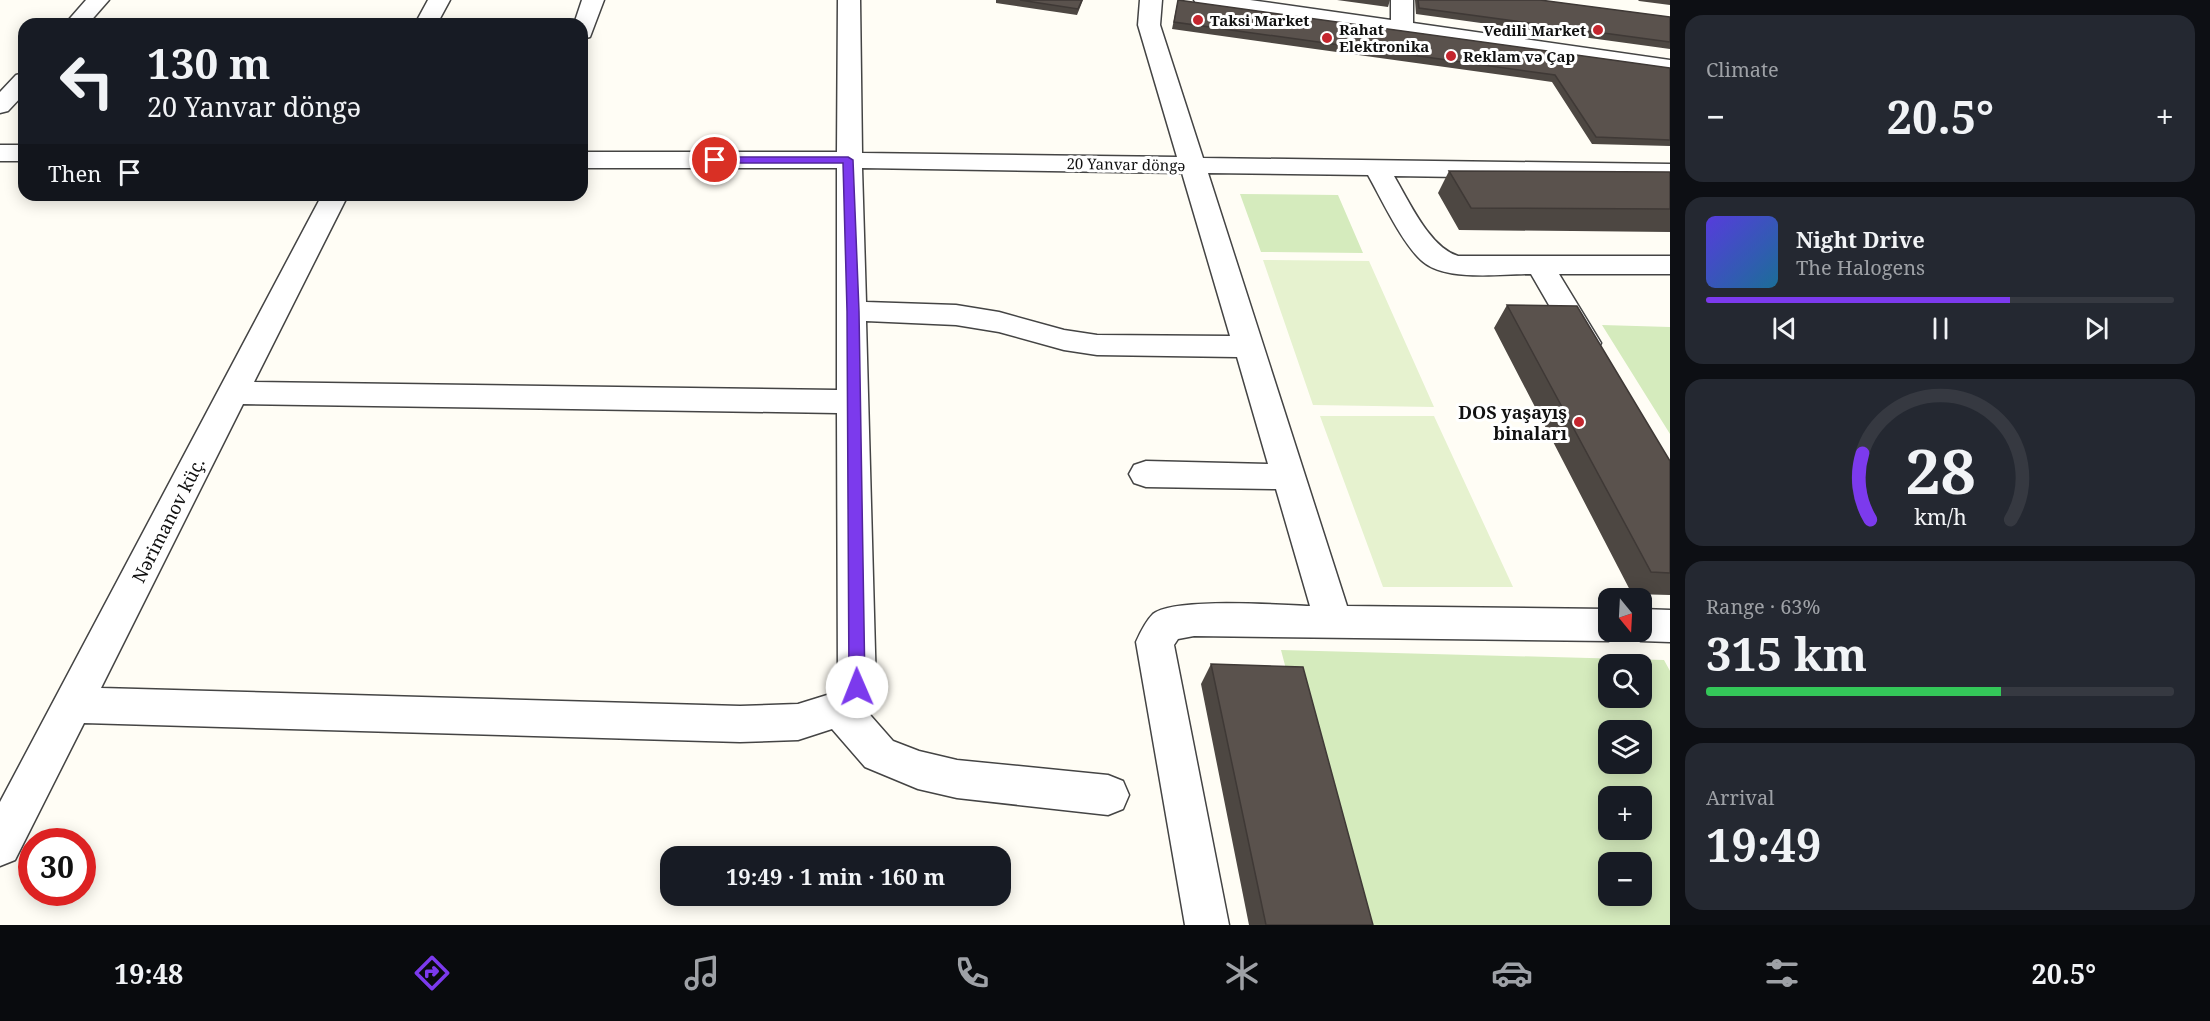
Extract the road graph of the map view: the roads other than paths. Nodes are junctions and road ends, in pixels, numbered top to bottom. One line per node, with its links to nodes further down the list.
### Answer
1 (98, 0): 8 (street)
2 (439, 0): 9 (street)
3 (593, 0): 10 (street)
4 (849, 0): 18 (street)
5 (1151, 0): 19 (street)
6 (1205, 0): 11 (street)
7 (1402, 0): 11 (street)
8 (82, 18)
9 (429, 18)
10 (587, 18)
11 (1402, 29): 12 (street)
12 (1670, 67)
13 (18, 86): 14 (street)
14 (0, 106)
15 (0, 153): 16 (street)
16 (18, 153)
17 (588, 160): 18 (street, 20 Yanvar döngə)
18 (848, 160): 19 (street, 20 Yanvar döngə); 25 (street)
19 (1192, 165): 20 (street, 20 Yanvar döngə); 26 (street)
20 (1377, 168): 21 (street, 20 Yanvar döngə); 24 (street)
21 (1670, 172)
22 (332, 201): 28 (street, Nərimanov küç.)
23 (1670, 264): 24 (street)
24 (1540, 265): 27 (street)
25 (853, 311): 26 (street); 29 (street)
26 (1248, 347): 31 (street)
27 (1599, 365)
28 (233, 393): 29 (street); 36 (street, Nərimanov küç.)
29 (854, 402): 37 (street)
30 (1146, 474): 31 (street)
31 (1288, 477): 32 (street)
32 (1332, 620): 33 (street); 40 (street)
33 (1598, 625)
34 (1652, 625): 35 (street)
35 (1670, 626)
36 (73, 705): 37 (street); 39 (street, Nərimanov küç.)
37 (840, 708): 38 (street)
38 (1108, 795)
39 (0, 845)
40 (1207, 925)

